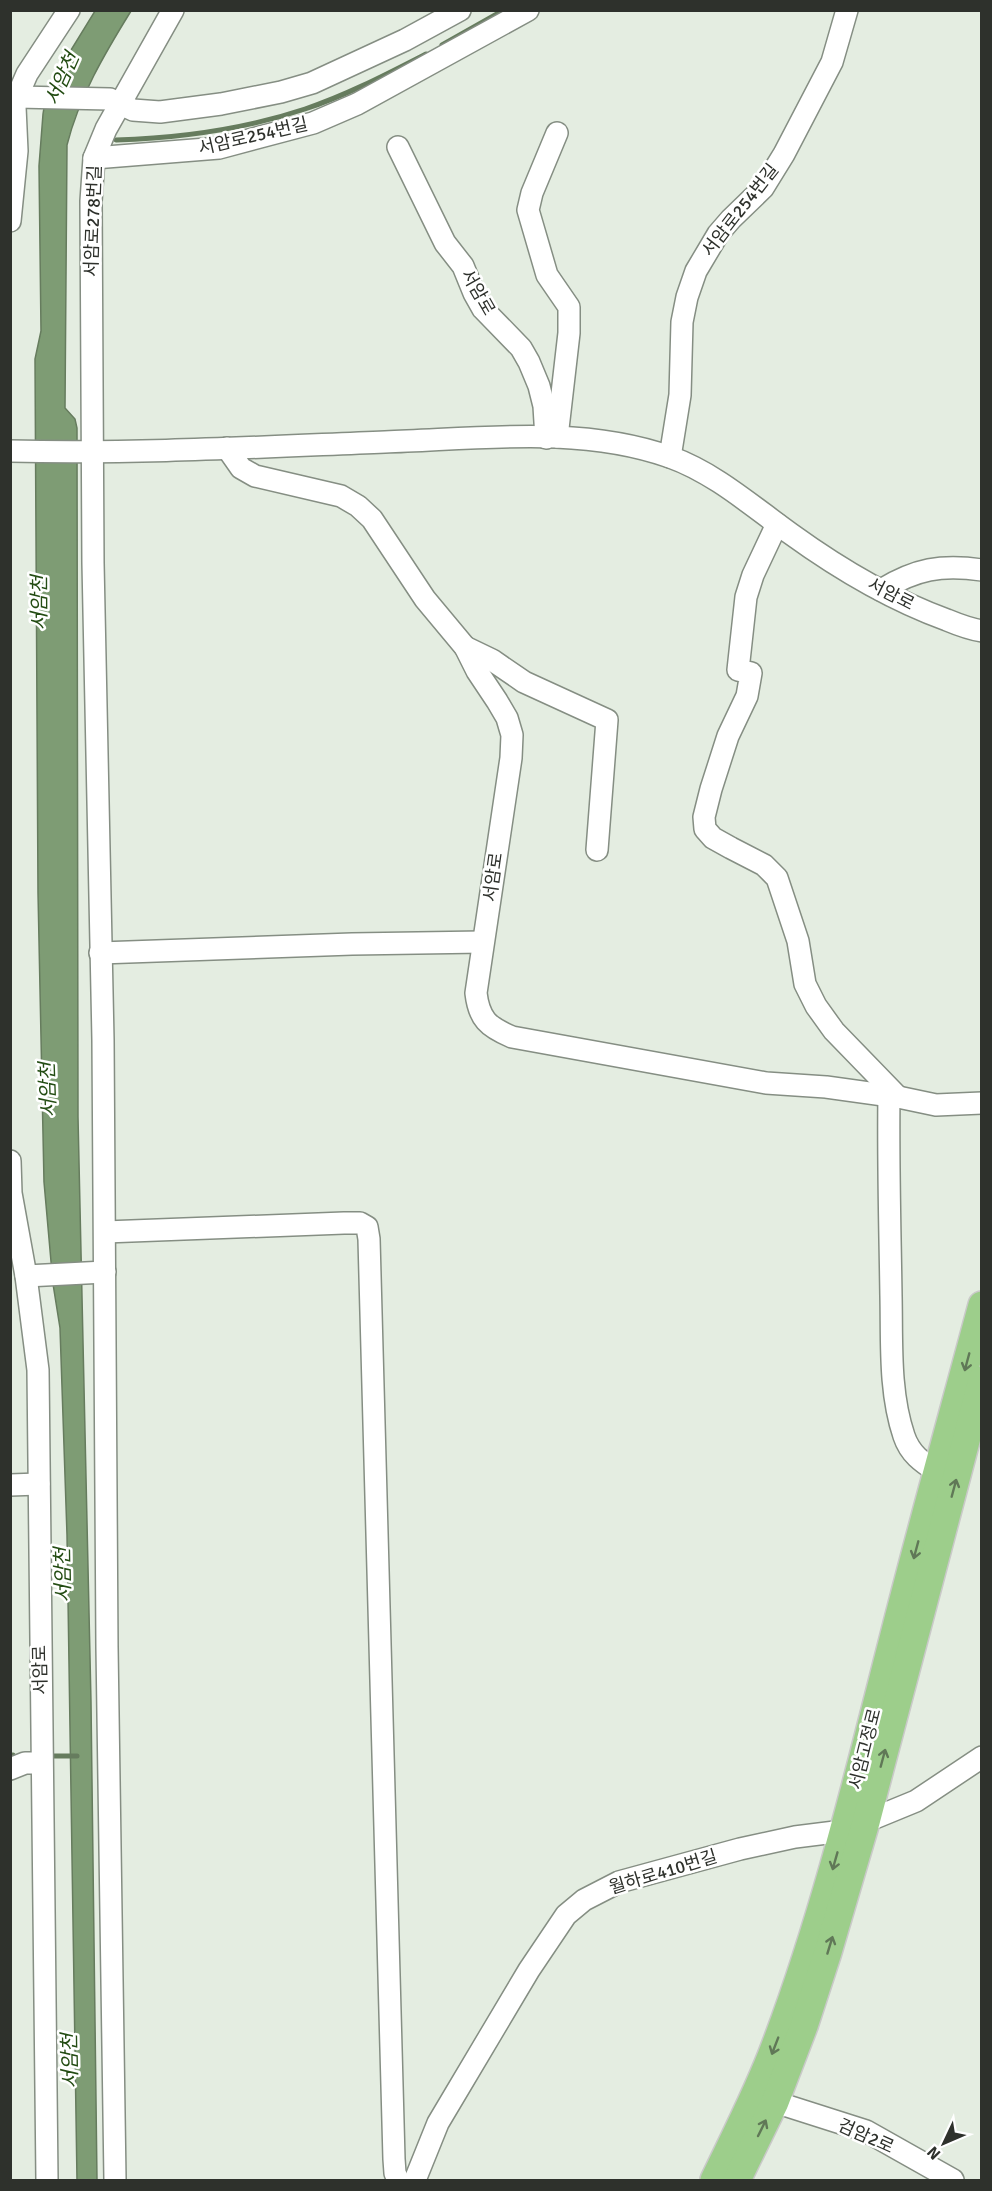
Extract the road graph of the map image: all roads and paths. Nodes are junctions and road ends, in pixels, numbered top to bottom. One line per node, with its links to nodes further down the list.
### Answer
1 (69, 10): 7 (street)
2 (173, 10): 6 (street, 서암로278번길)
3 (460, 10): 6 (street)
4 (528, 10): 10 (street, 서암로254번길)
5 (847, 10): 16 (street, 서암로254번길)
6 (115, 102): 7 (street); 10 (street, 서암로278번길)
7 (14, 103): 11 (street)
8 (557, 133): 12 (street)
9 (398, 147): 12 (street, 서암로)
10 (94, 158): 15 (street, 서암로278번길)
11 (10, 221)
12 (551, 438): 13 (street, 서암로); 16 (street, 서암로)
13 (227, 448): 15 (street, 서암로); 21 (street, 서암로)
14 (10, 451): 15 (street, 서암로)
15 (89, 452): 24 (street, 서암로278번길)
16 (670, 457): 17 (street, 서암로)
17 (777, 524): 19 (street, 서암로); 25 (street)
18 (981, 570): 19 (street)
19 (881, 590): 20 (street, 서암로)
20 (979, 631)
21 (465, 647): 22 (street); 23 (street, 서암로)
22 (597, 850)
23 (483, 942): 24 (street); 25 (street, 서암로)
24 (100, 953): 28 (street, 서암로278번길)
25 (894, 1096): 26 (street, 서암로); 33 (street)
26 (981, 1103)
27 (10, 1161): 30 (street, 서암로)
28 (105, 1232): 29 (street, 서암로278번길); 43 (street)
29 (99, 1273): 30 (street); 42 (street, 서암로278번길)
30 (30, 1276): 34 (street, 서암로)
31 (981, 1305): 33 (main road, 서암고정로, one-way to 33)
32 (981, 1380): 39 (main road, 서암고정로, one-way to 32)
33 (937, 1472): 39 (main road, 서암고정로, one-way to 39)
34 (39, 1484): 35 (street); 37 (street, 서암로)
35 (10, 1485)
36 (981, 1757): 39 (street, 월하로410번길)
37 (41, 1763): 38 (street); 41 (street, 서암로)
38 (10, 1768)
39 (855, 1826): 40 (main road, 서암고정로, one-way to 39); 44 (street, 월하로410번길); 45 (main road, 서암고정로, one-way to 45)
40 (774, 2102): 46 (main road, 서암고정로, one-way to 40); 47 (street, 검암2로)
41 (48, 2181)
42 (115, 2181)
43 (398, 2181)
44 (415, 2181)
45 (714, 2181)
46 (737, 2181)
47 (954, 2181)

